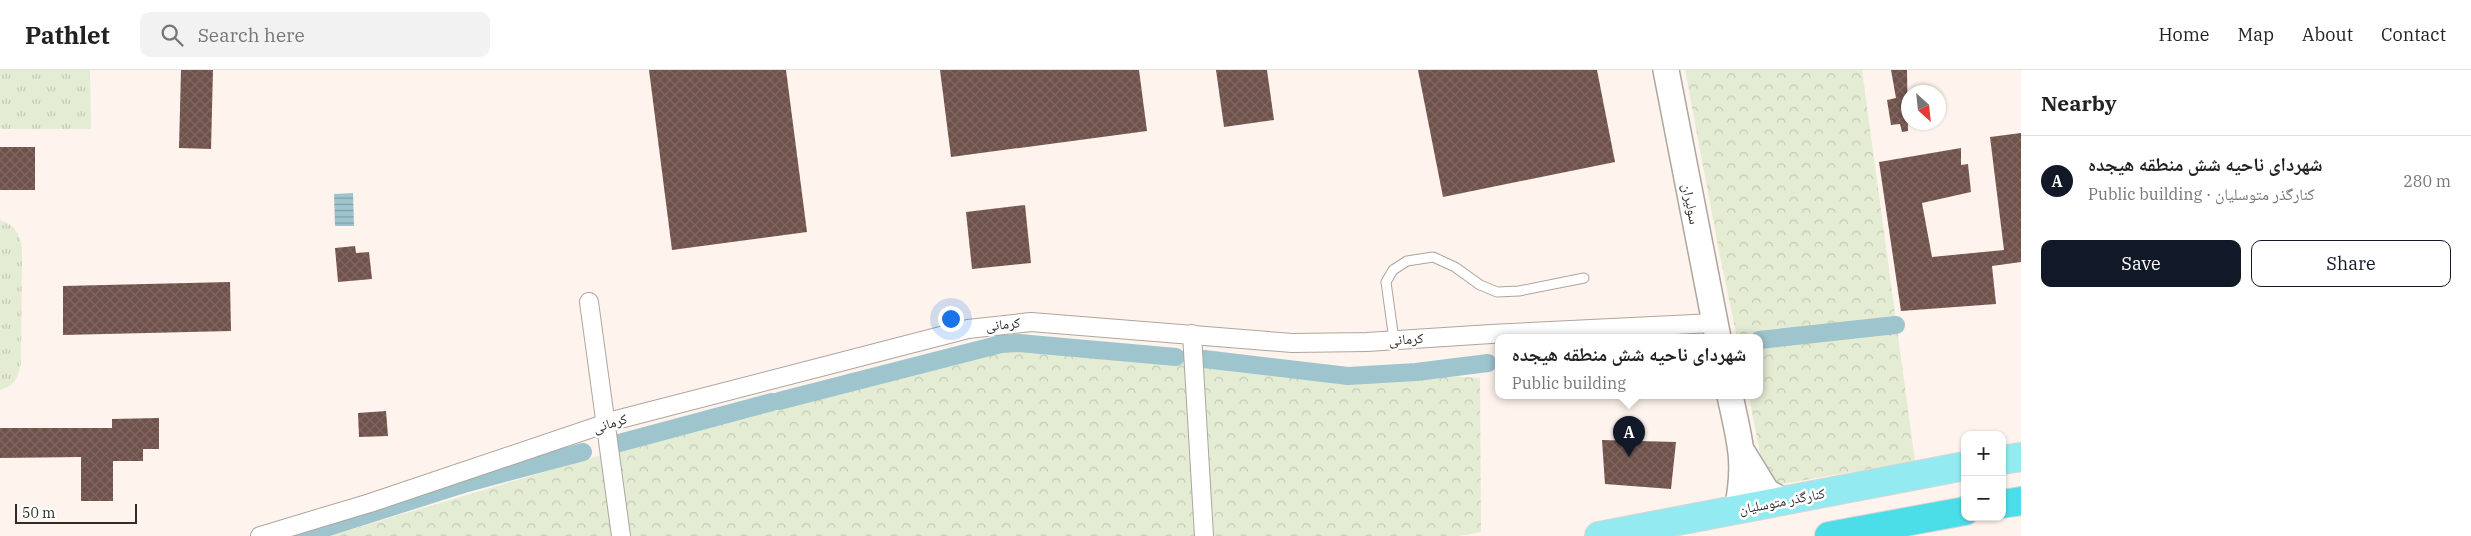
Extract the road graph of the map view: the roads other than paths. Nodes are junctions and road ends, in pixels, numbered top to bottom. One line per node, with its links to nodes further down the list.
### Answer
1 (1666, 70): 4 (main road, سولیران)
2 (1584, 278): 8 (lane)
3 (589, 302): 10 (street)
4 (1716, 331): 6 (street, کرمانی)
5 (1192, 334): 8 (street, کرمانی); 10 (street, کرمانی); 22 (street)
6 (1609, 334)
7 (1495, 337): 8 (street, کرمانی)
8 (1394, 340)
9 (1731, 399): 11 (main road)
10 (605, 424): 20 (street, کرمانی); 21 (street)
11 (1743, 453): 15 (main road); 18 (main road)
12 (2021, 457): 13 (main road)
13 (2006, 459)
14 (1961, 467): 15 (main road, کنارگذر متوسلیان)
15 (1783, 501): 18 (main road, کنارگذر متوسلیان)
16 (2021, 501): 17 (highway)
17 (2006, 503)
18 (1738, 510): 23 (main road, کنارگذر متوسلیان)
19 (1961, 512): 24 (highway)
20 (260, 536)
21 (621, 536)
22 (1204, 536)
23 (1599, 536)
24 (1829, 536)

